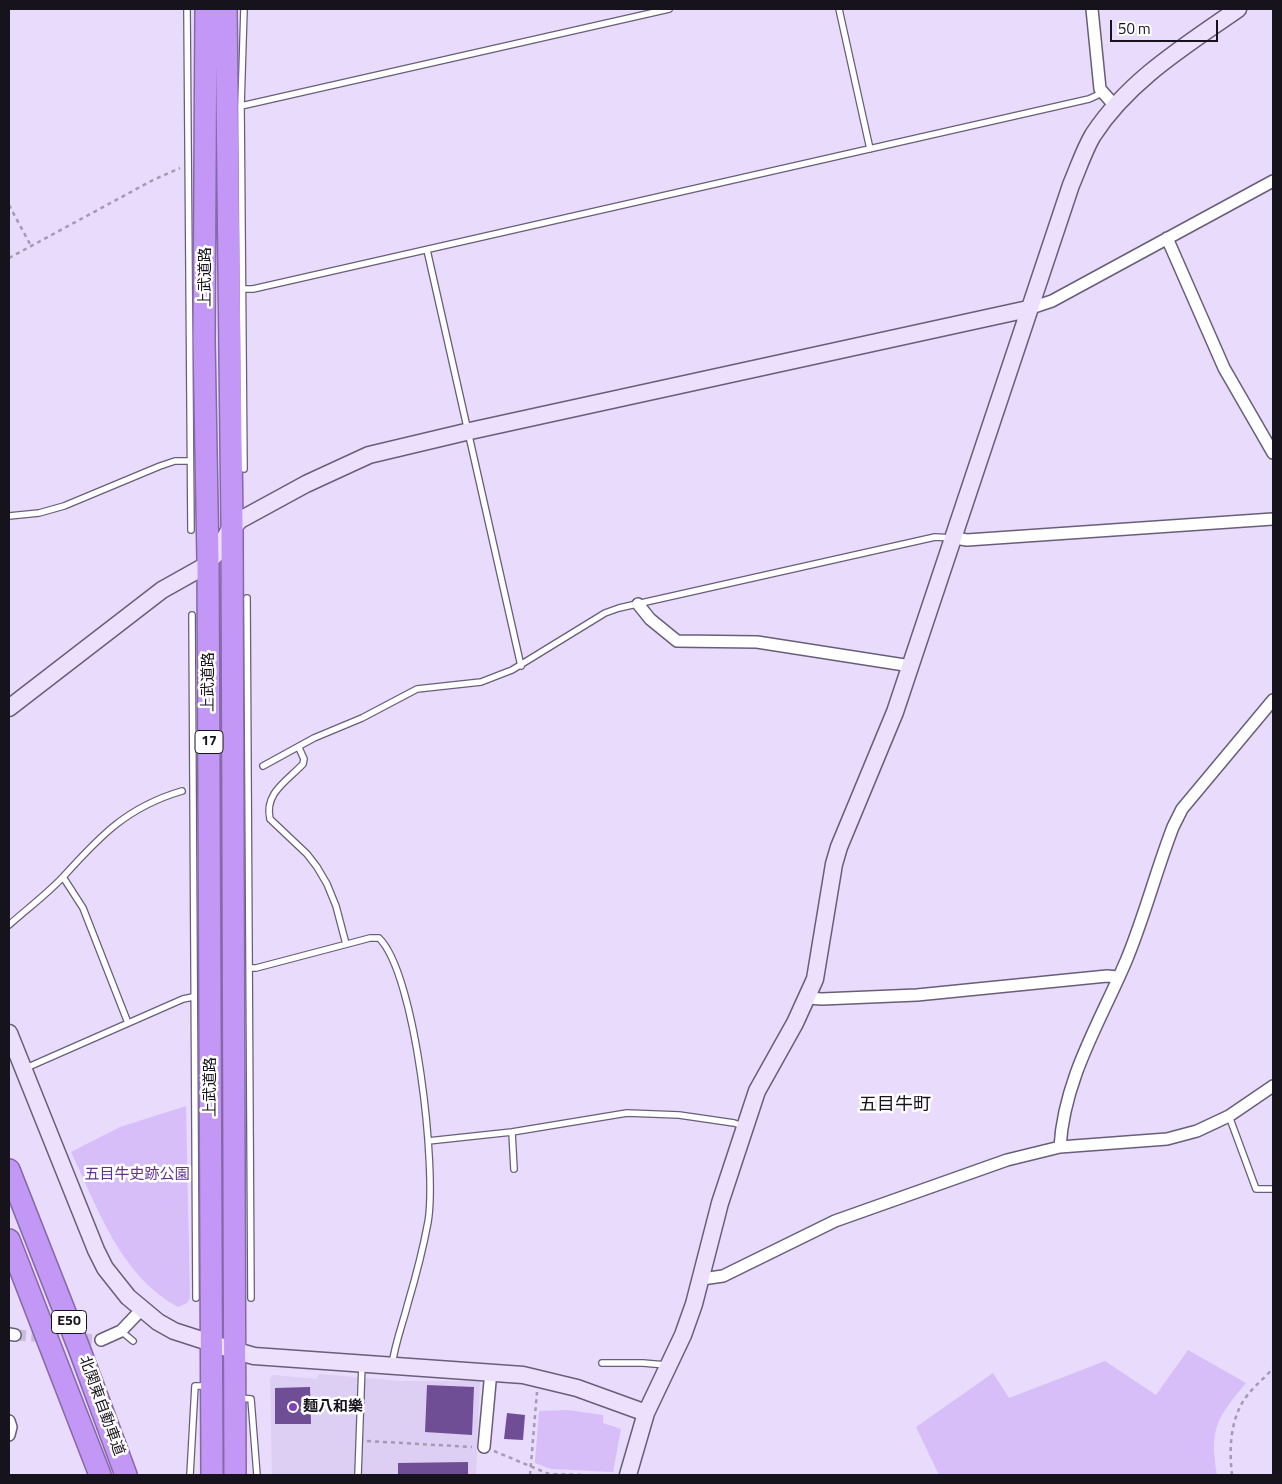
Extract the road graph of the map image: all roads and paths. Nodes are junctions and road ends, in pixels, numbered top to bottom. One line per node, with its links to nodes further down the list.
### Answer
1 (187, 9): 13 (lane)
2 (206, 9): 22 (highway, 上武道路 / 17)
3 (226, 9): 29 (highway, 上武道路 / 17)
4 (244, 9): 10 (lane)
5 (669, 9): 10 (lane)
6 (839, 9): 12 (lane)
7 (1092, 9): 9 (street)
8 (1238, 9): 11 (street)
9 (1102, 93): 11 (street); 12 (lane)
10 (242, 106): 20 (lane)
11 (1115, 106): 21 (street)
12 (870, 149): 18 (lane)
13 (188, 169): 17 (path); 22 (lane)
14 (1273, 181): 16 (street)
15 (9, 205): 17 (path)
16 (1167, 238): 21 (street); 24 (street)
17 (31, 246): 19 (path)
18 (427, 250): 20 (lane); 23 (lane)
19 (9, 258)
20 (243, 289): 26 (lane)
21 (1028, 309): 23 (street); 31 (street)
22 (197, 340): 25 (lane); 32 (highway, 上武道路 / 17)
23 (470, 431): 29 (street); 36 (lane)
24 (1273, 453)
25 (190, 461): 27 (lane); 30 (lane)
26 (244, 469)
27 (9, 516)
28 (1273, 519): 31 (street)
29 (232, 527): 32 (street); 40 (highway, 上武道路 / 17)
30 (191, 530)
31 (955, 538): 34 (lane); 37 (street)
32 (208, 561): 39 (street); 44 (highway, 上武道路 / 17)
33 (247, 598): 40 (lane)
34 (638, 604): 36 (lane); 37 (street)
35 (192, 615): 44 (lane)
36 (521, 666): 41 (lane)
37 (910, 666): 51 (street)
38 (1273, 700): 49 (street)
39 (9, 708)
40 (240, 727): 48 (lane); 59 (highway, 上武道路 / 17)
41 (298, 748): 42 (lane); 47 (lane)
42 (262, 766)
43 (182, 791): 45 (lane)
44 (201, 817): 50 (lane); 65 (highway, 上武道路 / 17)
45 (63, 877): 46 (lane); 52 (lane)
46 (9, 925)
47 (346, 944): 48 (lane); 60 (lane)
48 (250, 968): 59 (lane)
49 (1118, 977): 51 (street); 61 (street)
50 (193, 998): 52 (lane); 65 (lane)
51 (808, 998): 57 (street)
52 (128, 1023): 54 (lane)
53 (9, 1033): 54 (street)
54 (24, 1068): 70 (street)
55 (1273, 1086): 56 (street)
56 (1229, 1116): 61 (street); 64 (lane)
57 (743, 1126): 58 (lane); 67 (street)
58 (512, 1132): 60 (lane); 62 (lane)
59 (242, 1134): 69 (lane); 75 (highway, 上武道路 / 17)
60 (428, 1141): 78 (lane)
61 (1060, 1147): 67 (street)
62 (514, 1169)
63 (9, 1170): 90 (highway, 北関東自動車道 / E50)
64 (1273, 1189)
65 (203, 1193): 68 (lane); 74 (highway, 上武道路 / 17)
66 (9, 1240): 89 (highway, 北関東自動車道 / E50)
67 (702, 1278): 79 (street)
68 (196, 1298)
69 (251, 1298)
70 (141, 1310): 71 (street); 74 (street)
71 (122, 1331): 72 (street); 73 (lane)
72 (101, 1340)
73 (133, 1341)
74 (211, 1341): 75 (street); 83 (highway, 上武道路 / 17)
75 (234, 1350): 77 (street); 84 (highway, 上武道路 / 17)
76 (602, 1363): 79 (lane)
77 (362, 1364): 78 (street); 95 (lane)
78 (392, 1366): 81 (street)
79 (668, 1366): 85 (street)
80 (1273, 1368): 98 (path)
81 (491, 1371): 82 (street); 88 (street)
82 (541, 1379): 85 (street); 96 (path)
83 (212, 1386): 91 (lane); 92 (highway, 上武道路 / 17)
84 (235, 1398): 93 (highway, 上武道路 / 17); 94 (lane)
85 (646, 1413): 97 (street)
86 (9, 1421): 87 (street)
87 (9, 1435)
88 (484, 1447)
89 (100, 1475)
90 (126, 1475)
91 (190, 1475)
92 (212, 1475)
93 (235, 1475)
94 (257, 1475)
95 (358, 1475)
96 (530, 1475)
97 (628, 1475)
98 (1232, 1475)

